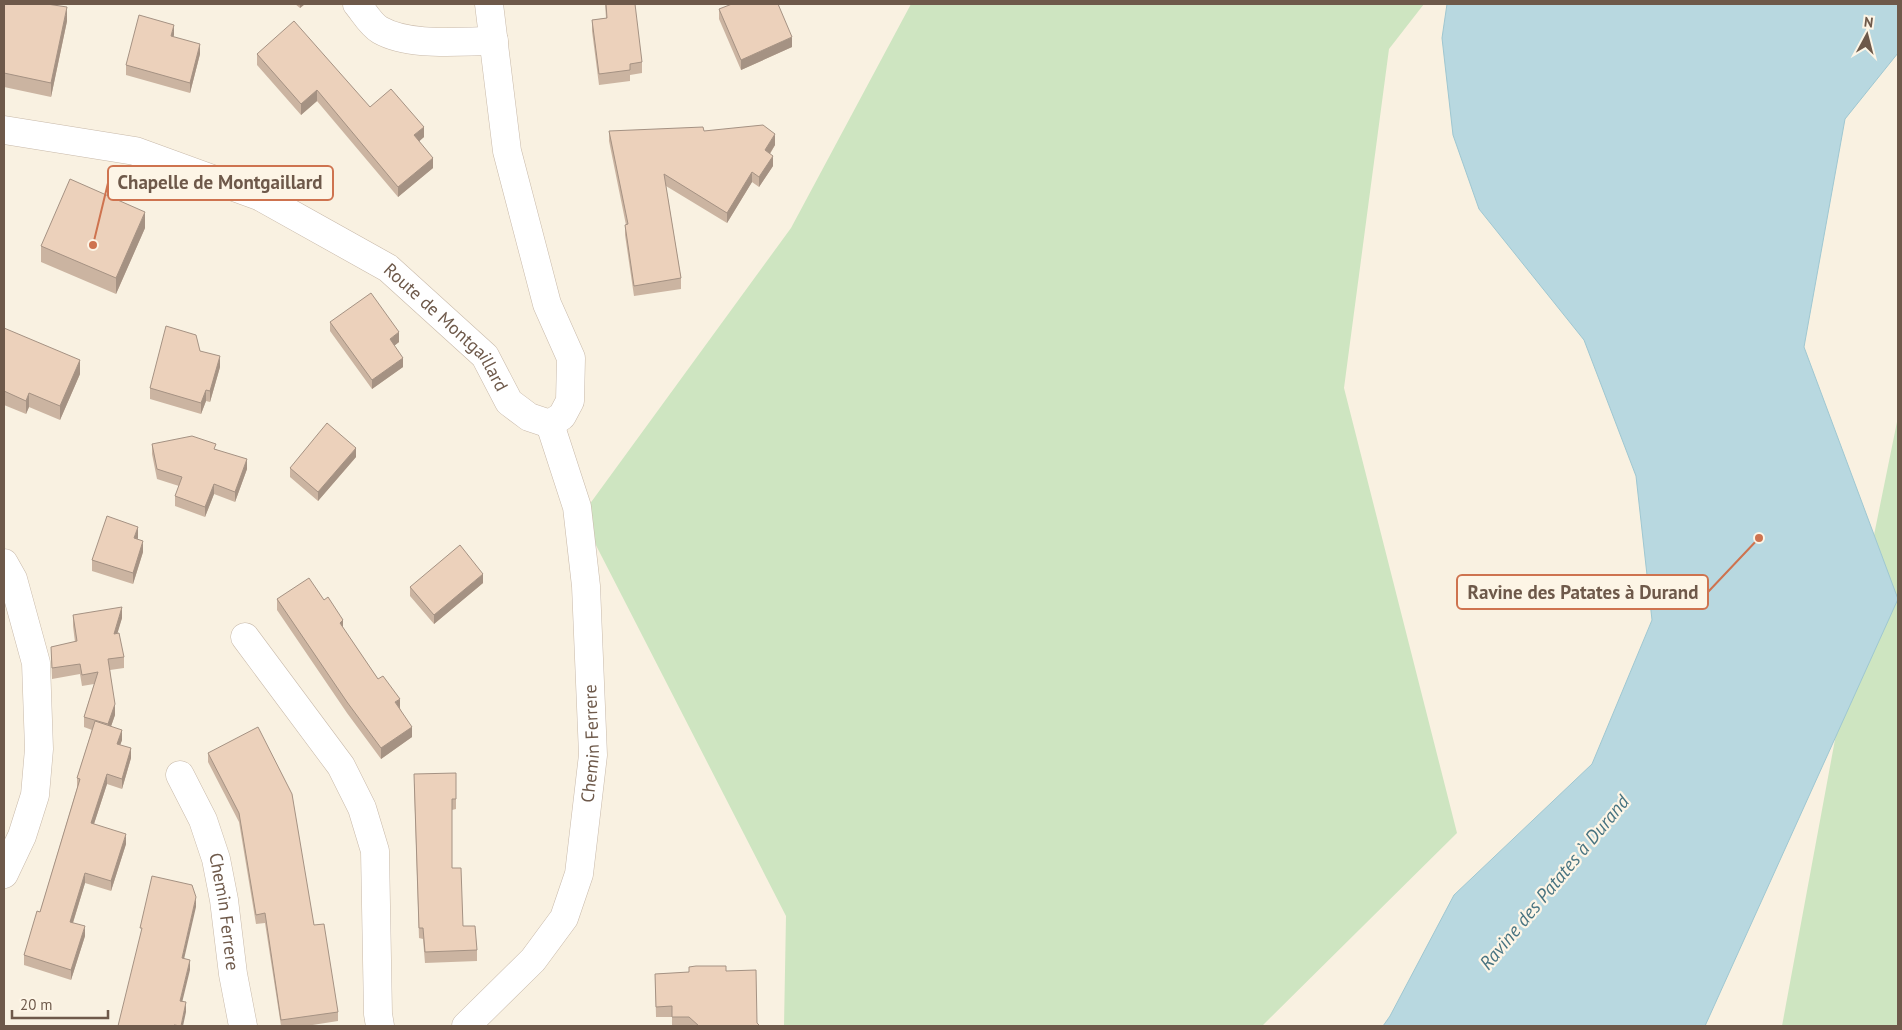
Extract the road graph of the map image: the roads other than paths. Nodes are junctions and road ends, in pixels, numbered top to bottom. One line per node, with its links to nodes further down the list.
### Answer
1 (357, 4): 3 (street)
2 (489, 4): 3 (street)
3 (494, 41): 5 (street)
4 (4, 130): 5 (street, Route de Montgaillard)
5 (550, 424): 12 (street, Chemin Ferrere)
6 (4, 563): 9 (street)
7 (245, 637): 11 (street)
8 (180, 774): 10 (street, Chemin Ferrere)
9 (4, 874)
10 (243, 1026)
11 (380, 1026)
12 (466, 1026)

